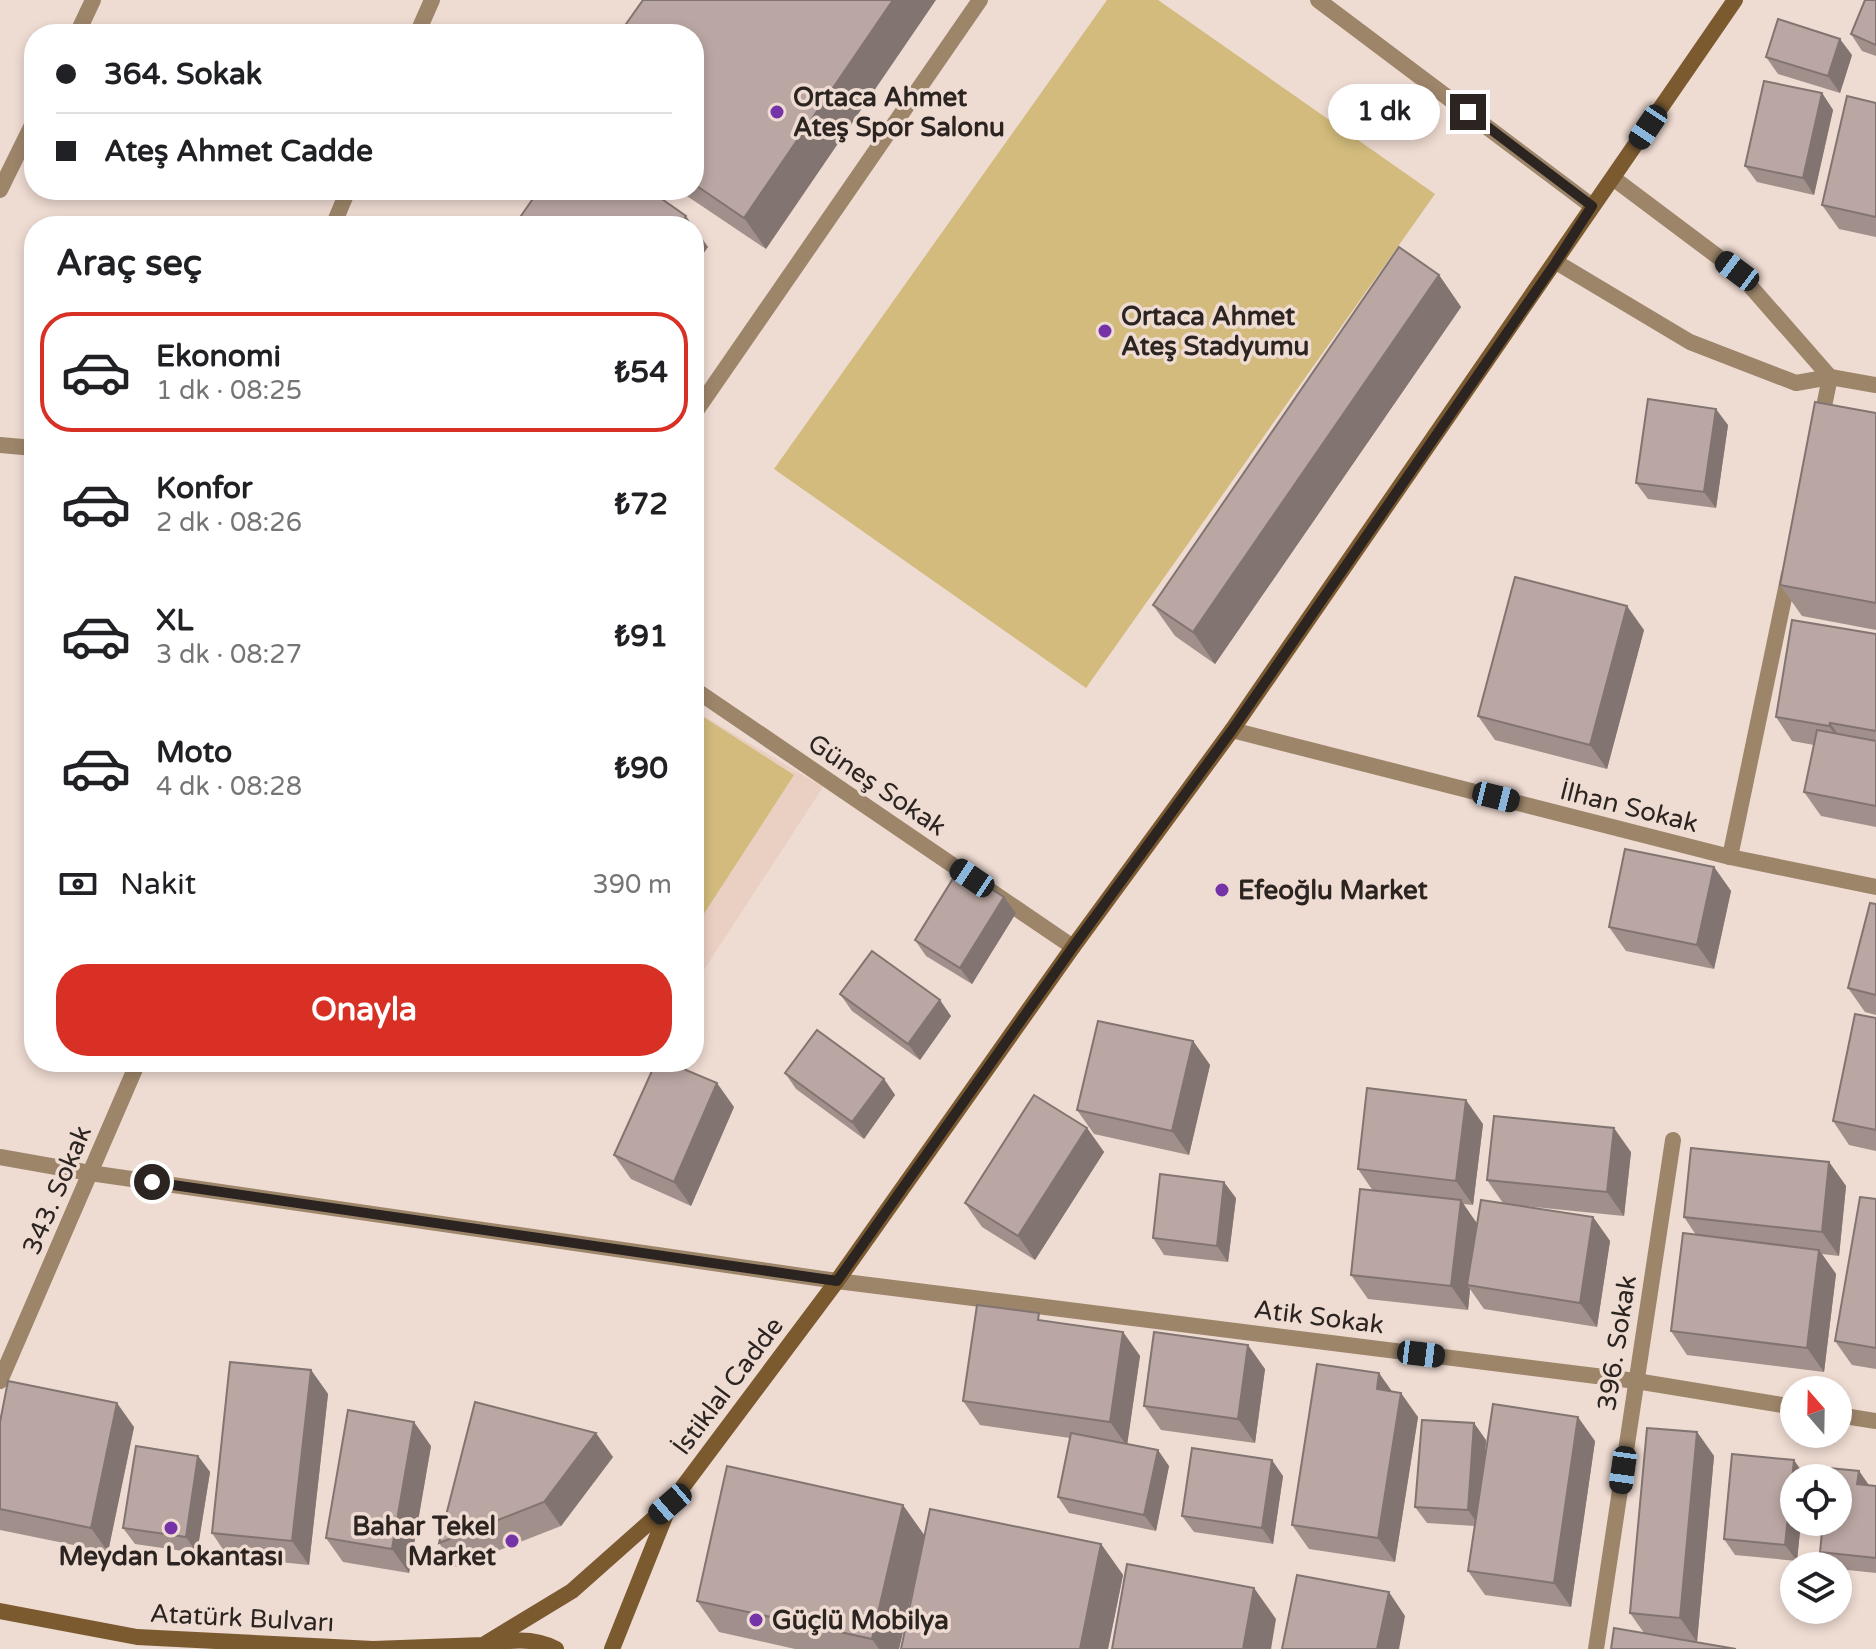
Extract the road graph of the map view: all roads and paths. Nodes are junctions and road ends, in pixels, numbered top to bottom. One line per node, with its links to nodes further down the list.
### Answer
1 (93, 0): 6 (street)
2 (432, 0): 7 (street)
3 (980, 0): 15 (street)
4 (1318, 0): 11 (street)
5 (1735, 0): 9 (street, İstiklal Cadde)
6 (82, 24)
7 (421, 24)
8 (24, 141): 10 (street)
9 (1613, 178): 11 (street, İstiklal Cadde); 13 (street)
10 (0, 190)
11 (1592, 206): 12 (street, İstiklal Cadde)
12 (1556, 262): 13 (street); 21 (street, İstiklal Cadde)
13 (1830, 377): 14 (street); 16 (street)
14 (1876, 385)
15 (704, 400)
16 (1818, 439)
17 (0, 445): 18 (street)
18 (24, 447)
19 (1792, 563): 22 (street)
20 (704, 696): 24 (street, Güneş Sokak)
21 (1232, 730): 22 (street, İlhan Sokak); 24 (street, İstiklal Cadde)
22 (1730, 857): 23 (street, İlhan Sokak)
23 (1876, 887)
24 (1073, 947): 29 (street, İstiklal Cadde)
25 (134, 1072): 28 (street, 343. Sokak)
26 (1673, 1140): 31 (street, 396. Sokak)
27 (0, 1157): 28 (street, Atik Sokak)
28 (90, 1173): 29 (street, Atik Sokak); 30 (street, 343. Sokak)
29 (837, 1281): 31 (street, Atik Sokak); 35 (street, İstiklal Cadde)
30 (0, 1381)
31 (1636, 1381): 32 (street, Atik Sokak); 40 (street, 396. Sokak)
32 (1780, 1405)
33 (1852, 1417): 34 (street)
34 (1876, 1421)
35 (670, 1504): 37 (street); 39 (street)
36 (0, 1611): 37 (street, Atatürk Bulvarı)
37 (480, 1647): 38 (street, Atatürk Bulvarı)
38 (556, 1649)
39 (612, 1649)
40 (1596, 1649)

